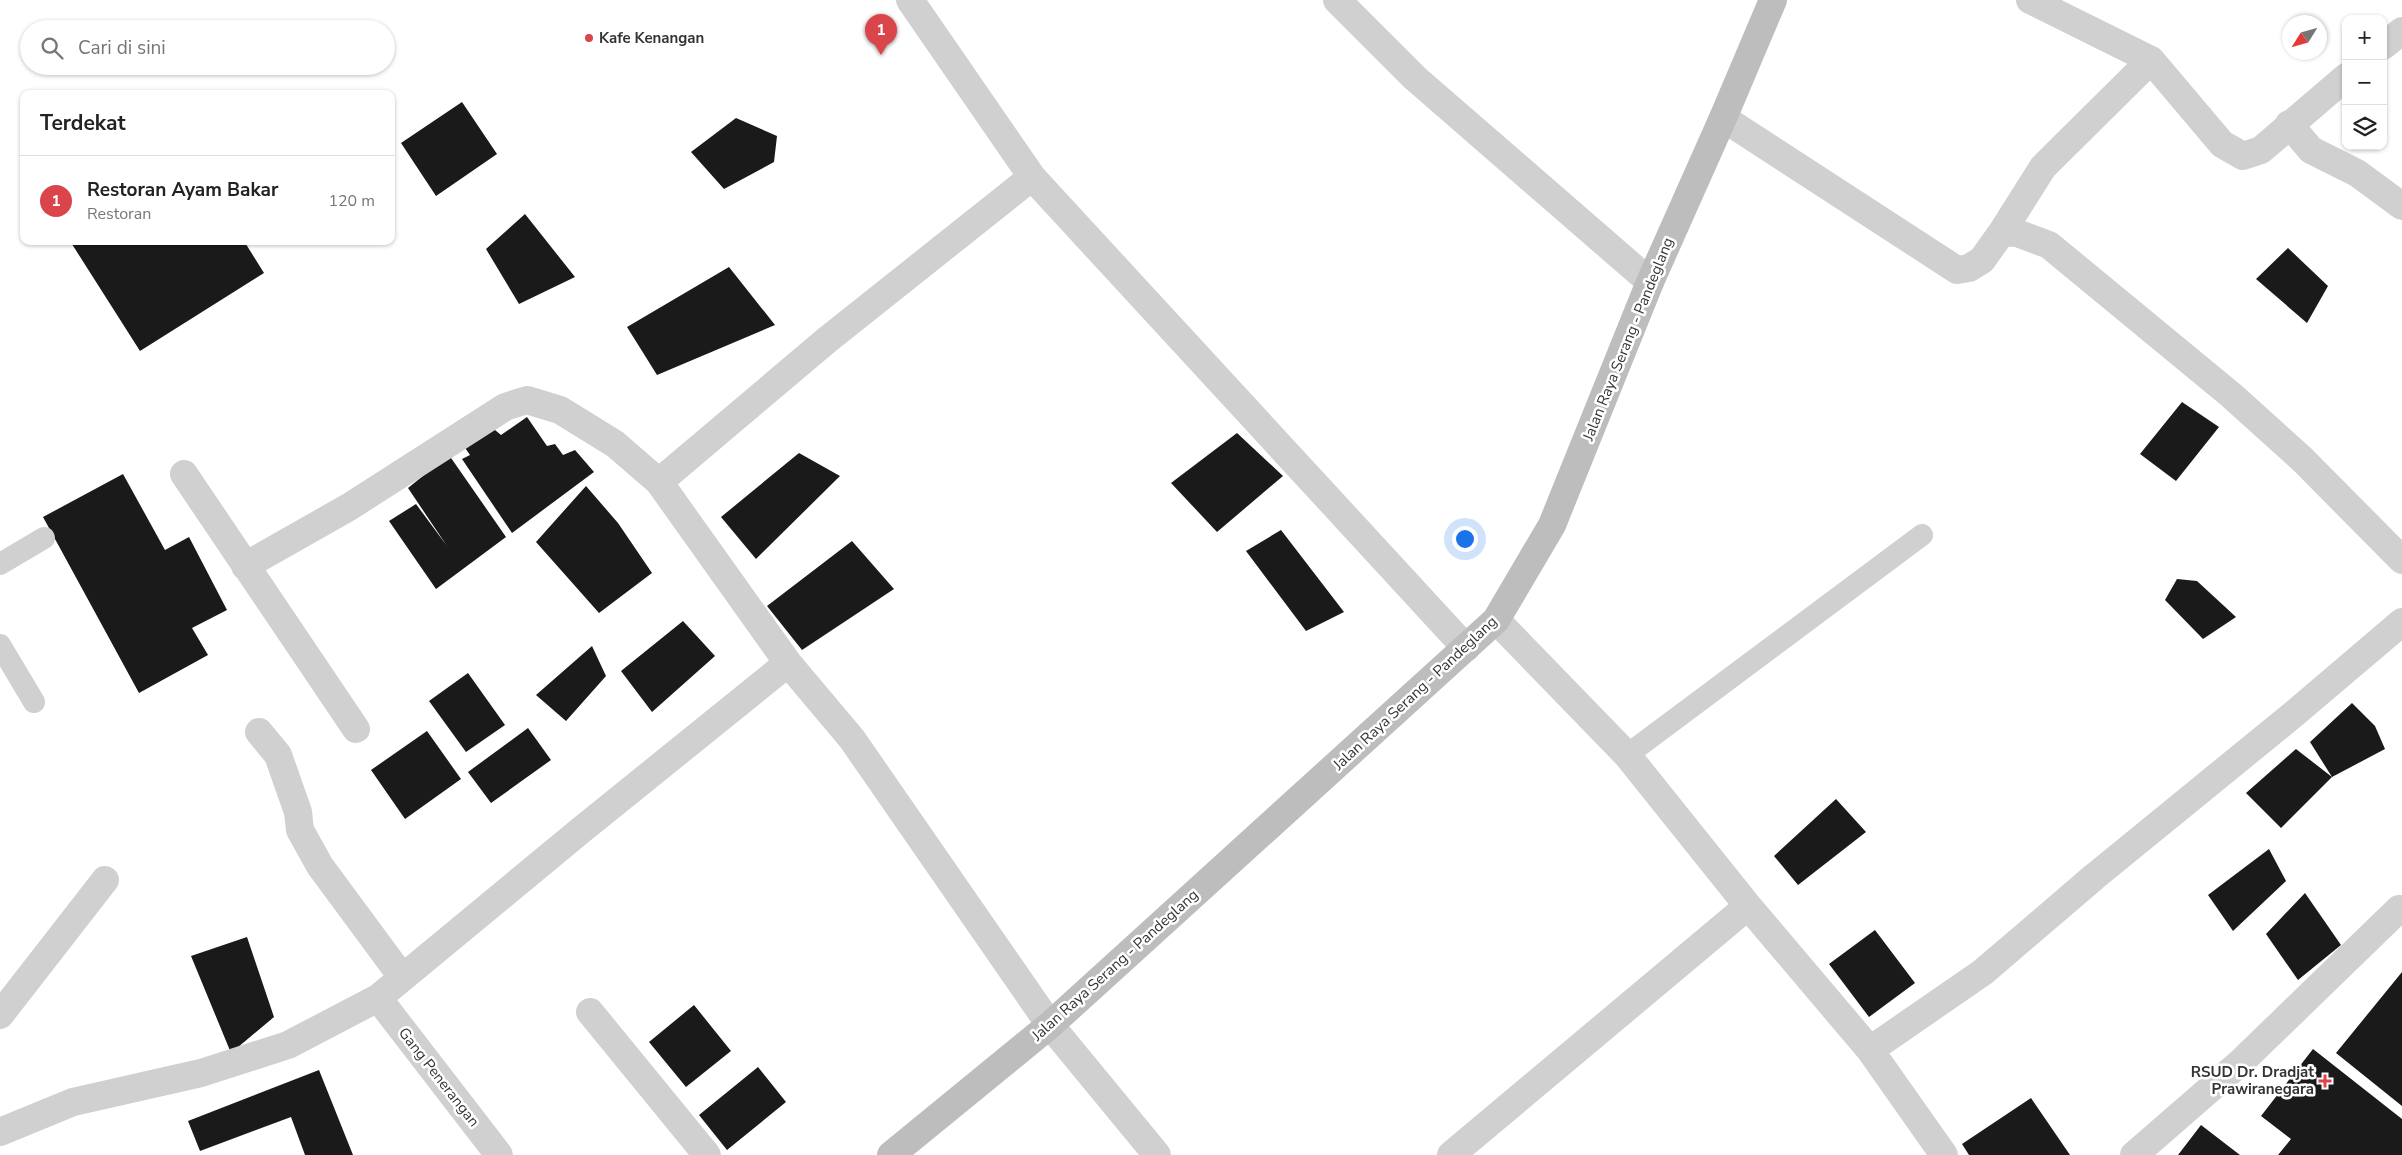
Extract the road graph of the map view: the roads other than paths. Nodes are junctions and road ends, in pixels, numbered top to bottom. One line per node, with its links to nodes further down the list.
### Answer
1 (910, 0): 11 (street)
2 (1337, 0): 14 (street)
3 (1773, 0): 9 (main road, Jalan Raya Serang - Pandeglang)
4 (2030, 0): 7 (street)
5 (2402, 30): 6 (street)
6 (2387, 43)
7 (2151, 60): 10 (street); 13 (street)
8 (2342, 80): 10 (street)
9 (1723, 118): 13 (street); 14 (main road, Jalan Raya Serang - Pandeglang)
10 (2289, 124): 12 (street)
11 (1032, 177): 16 (street); 25 (street)
12 (2401, 203)
13 (2002, 232): 19 (street)
14 (1650, 282): 22 (main road, Jalan Raya Serang - Pandeglang)
15 (184, 474): 21 (street)
16 (659, 482): 21 (street); 26 (street)
17 (1922, 535): 30 (lane)
18 (44, 538): 20 (lane)
19 (2402, 560)
20 (0, 564)
21 (245, 566): 28 (street)
22 (1496, 620): 25 (main road, Jalan Raya Serang - Pandeglang); 30 (street)
23 (2402, 622): 39 (street)
24 (0, 645): 27 (lane)
25 (1466, 648): 38 (main road, Jalan Raya Serang - Pandeglang)
26 (788, 663): 34 (street); 38 (street)
27 (34, 702)
28 (356, 729)
29 (259, 732): 34 (street)
30 (1628, 755): 32 (street)
31 (106, 880): 37 (street)
32 (1748, 906): 39 (street); 45 (street)
33 (2399, 909): 47 (street)
34 (402, 977): 35 (street)
35 (378, 998): 40 (street); 41 (street, Gang Penerangan)
36 (590, 1012): 42 (street)
37 (0, 1015)
38 (1050, 1025): 43 (main road, Jalan Raya Serang - Pandeglang); 44 (street)
39 (1870, 1050): 46 (street)
40 (0, 1132)
41 (499, 1155)
42 (708, 1155)
43 (891, 1155)
44 (1157, 1155)
45 (1451, 1155)
46 (1944, 1155)
47 (2134, 1155)

